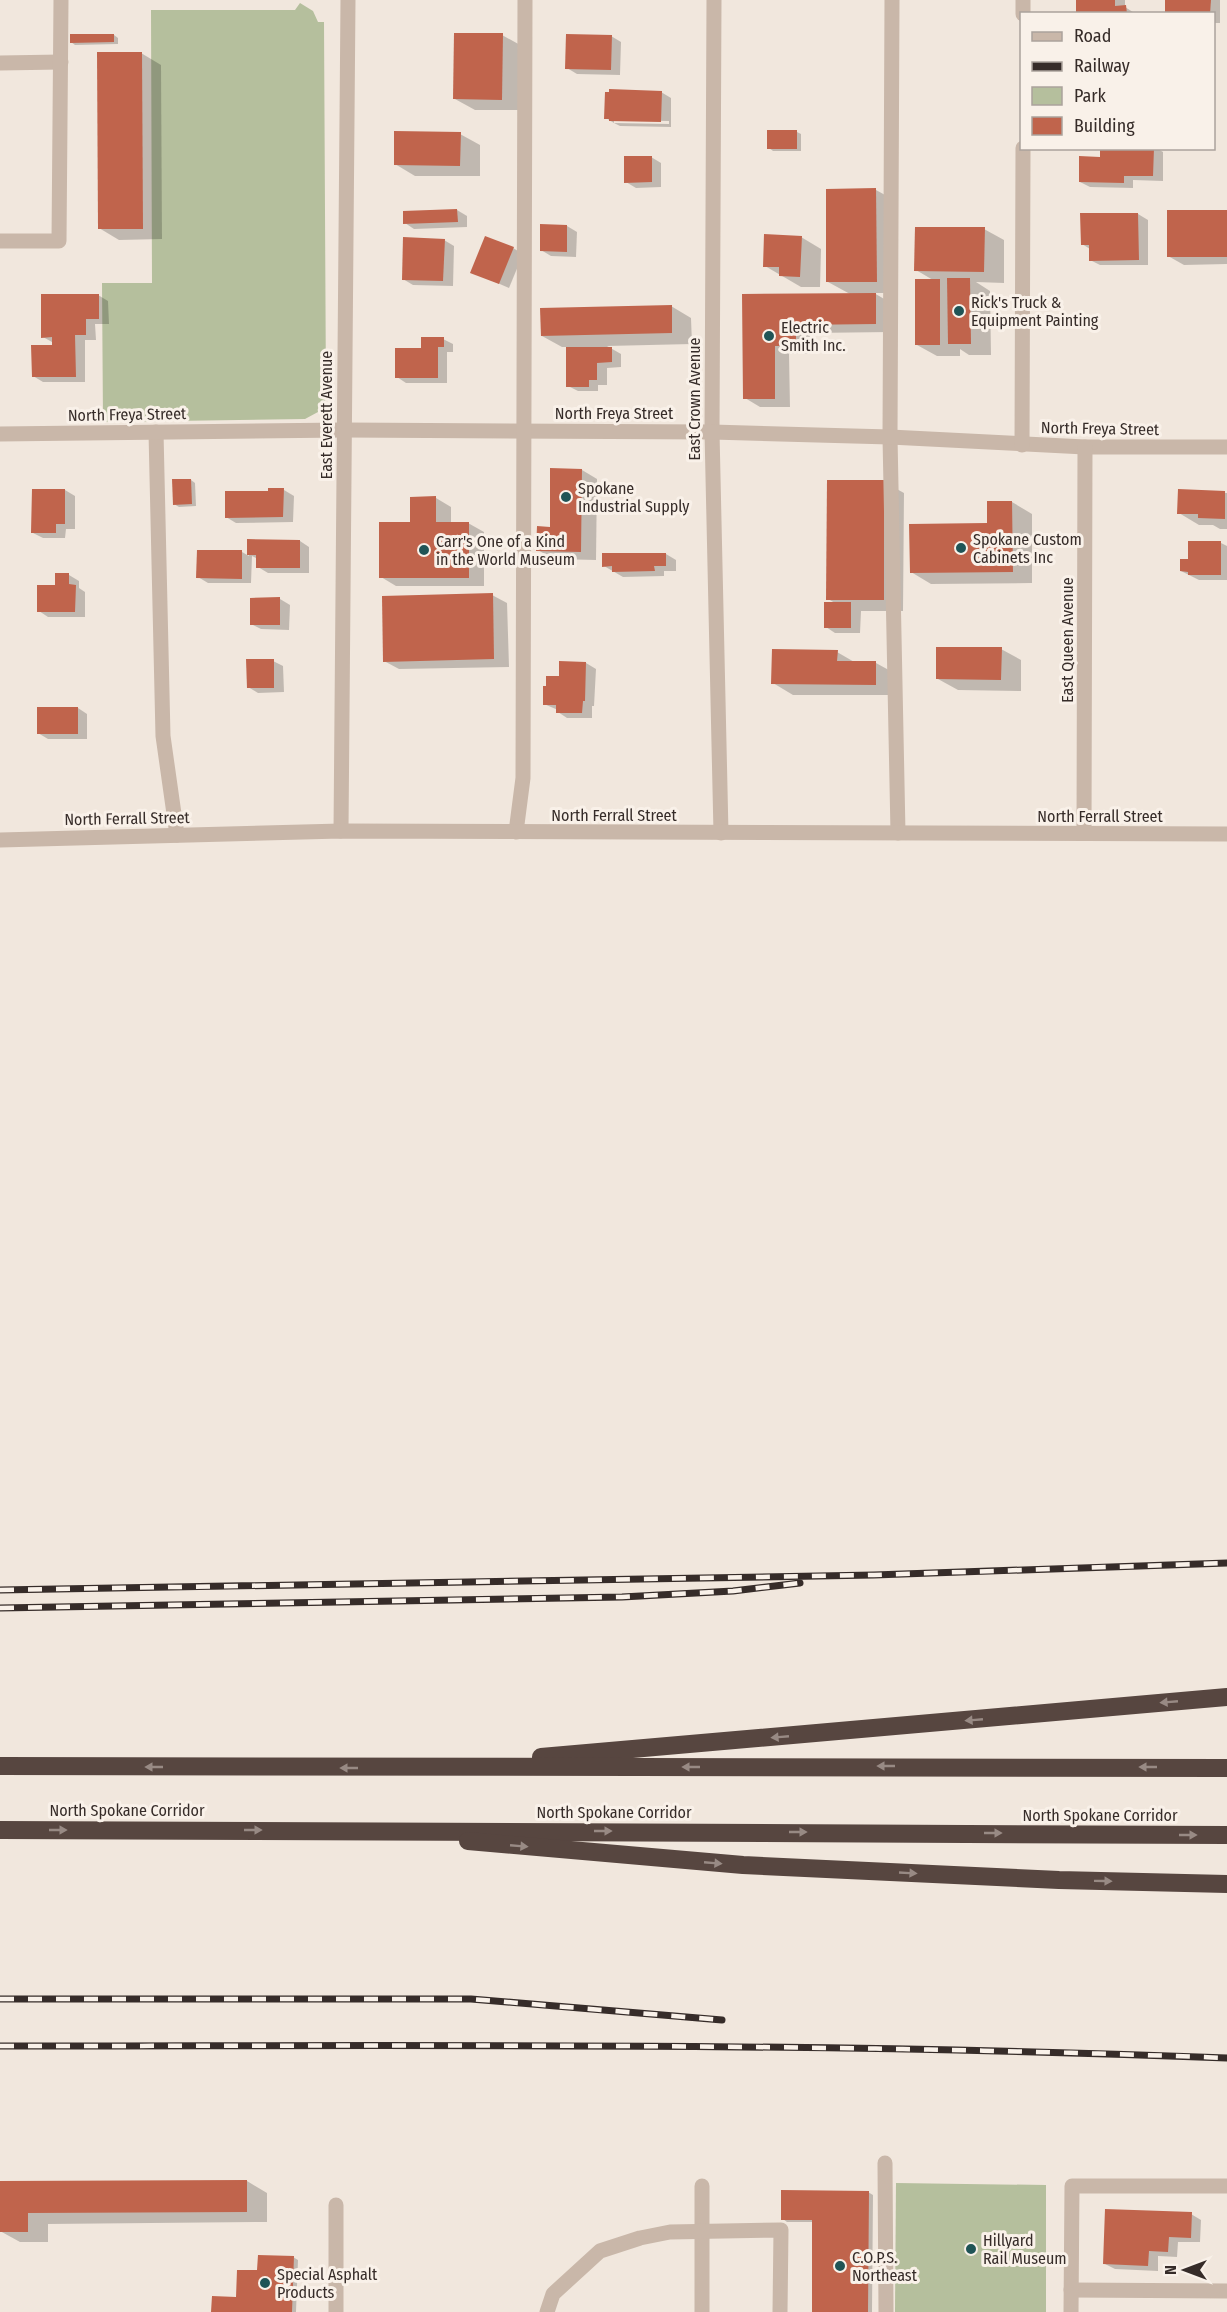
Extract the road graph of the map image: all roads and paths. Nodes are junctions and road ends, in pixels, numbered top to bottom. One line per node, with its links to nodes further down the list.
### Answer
1 (61, 0): 6 (street)
2 (348, 0): 10 (street, East Everett Avenue)
3 (525, 0): 11 (street)
4 (714, 0): 13 (street, East Crown Avenue)
5 (892, 0): 15 (street)
6 (61, 62): 7 (street); 9 (street)
7 (0, 63)
8 (1023, 150): 16 (street)
9 (0, 241)
10 (344, 430): 11 (street, North Freya Street); 12 (street, North Freya Street); 19 (street, East Everett Avenue)
11 (525, 431): 13 (street, North Freya Street); 20 (street)
12 (156, 432): 14 (street, North Freya Street); 25 (street)
13 (712, 432): 15 (street, North Freya Street); 21 (street, East Crown Avenue)
14 (0, 434)
15 (890, 437): 16 (street, North Freya Street); 22 (street)
16 (1022, 445): 17 (street, North Freya Street)
17 (1085, 447): 18 (street, North Freya Street); 23 (street, East Queen Avenue)
18 (1227, 447)
19 (341, 831): 20 (street, North Ferrall Street); 25 (street, North Ferrall Street)
20 (516, 832): 21 (street, North Ferrall Street)
21 (721, 833): 22 (street, North Ferrall Street)
22 (898, 833): 23 (street, North Ferrall Street)
23 (1084, 833): 24 (street, North Ferrall Street)
24 (1227, 834)
25 (177, 835): 26 (street, North Ferrall Street)
26 (0, 840)
27 (1227, 1697): 29 (highway, one-way to 29)
28 (0, 1766): 29 (highway, one-way to 28)
29 (382, 1768): 30 (highway, one-way to 29)
30 (1227, 1768)
31 (0, 1830): 32 (highway, North Spokane Corridor, one-way to 32)
32 (335, 1830): 33 (highway, North Spokane Corridor, one-way to 33); 34 (highway, one-way to 34)
33 (1227, 1835)
34 (1227, 1884)
35 (885, 2163): 46 (street)
36 (702, 2186): 39 (street)
37 (1227, 2186): 40 (street)
38 (336, 2205): 42 (street)
39 (703, 2230): 43 (street); 44 (street); 45 (street)
40 (1071, 2290): 41 (street); 47 (street)
41 (1227, 2291)
42 (336, 2312)
43 (547, 2312)
44 (702, 2312)
45 (780, 2312)
46 (886, 2312)
47 (1071, 2312)

